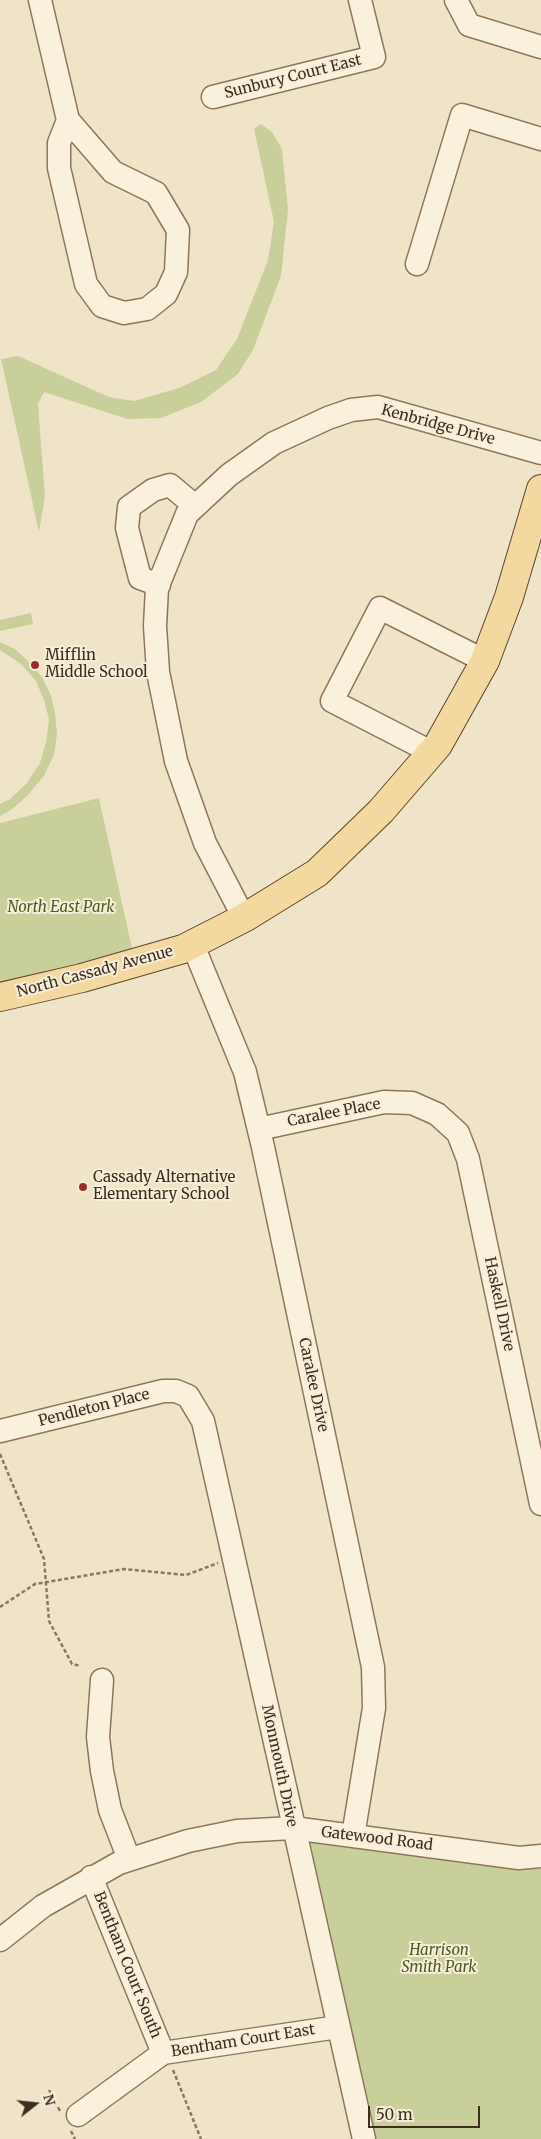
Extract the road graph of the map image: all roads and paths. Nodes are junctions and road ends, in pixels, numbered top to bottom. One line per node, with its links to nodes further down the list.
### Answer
1 (40, 0): 6 (street)
2 (360, 0): 5 (street, Sunbury Court East)
3 (456, 0): 4 (street)
4 (541, 47)
5 (213, 97)
6 (68, 120): 6 (street)
7 (541, 139): 8 (street)
8 (417, 264)
9 (541, 453): 11 (street, Kenbridge Drive)
10 (541, 490): 13 (main road, North Cassady Avenue)
11 (191, 510): 12 (street); 12 (street)
12 (158, 585): 15 (street)
13 (485, 661): 14 (main road, North Cassady Avenue); 14 (street)
14 (431, 752): 15 (main road, North Cassady Avenue)
15 (244, 918): 16 (main road, North Cassady Avenue)
16 (192, 944): 17 (main road, North Cassady Avenue); 19 (street, Caralee Drive)
17 (0, 997)
18 (437, 1114): 19 (street, Caralee Place); 23 (street, Haskell Drive)
19 (259, 1129): 30 (street, Caralee Drive)
20 (188, 1396): 21 (street, Pendleton Place); 24 (street, Monmouth Drive)
21 (0, 1431)
22 (0, 1454): 25 (path)
23 (541, 1504)
24 (233, 1558): 25 (path); 29 (street, Monmouth Drive)
25 (46, 1582): 26 (path); 27 (path)
26 (0, 1607)
27 (81, 1666)
28 (102, 1680): 32 (street)
29 (293, 1828): 30 (street, Gatewood Road); 32 (street, Gatewood Road); 35 (street, Monmouth Drive)
30 (353, 1836): 31 (street, Gatewood Road)
31 (541, 1856)
32 (129, 1859): 33 (street, Gatewood Road)
33 (91, 1877): 34 (street, Gatewood Road); 36 (street, Bentham Court South)
34 (0, 1940)
35 (338, 2027): 36 (street, Bentham Court East); 39 (street, Monmouth Drive)
36 (163, 2054): 37 (street, Bentham Court East); 38 (path)
37 (78, 2115)
38 (201, 2139)
39 (364, 2139)

